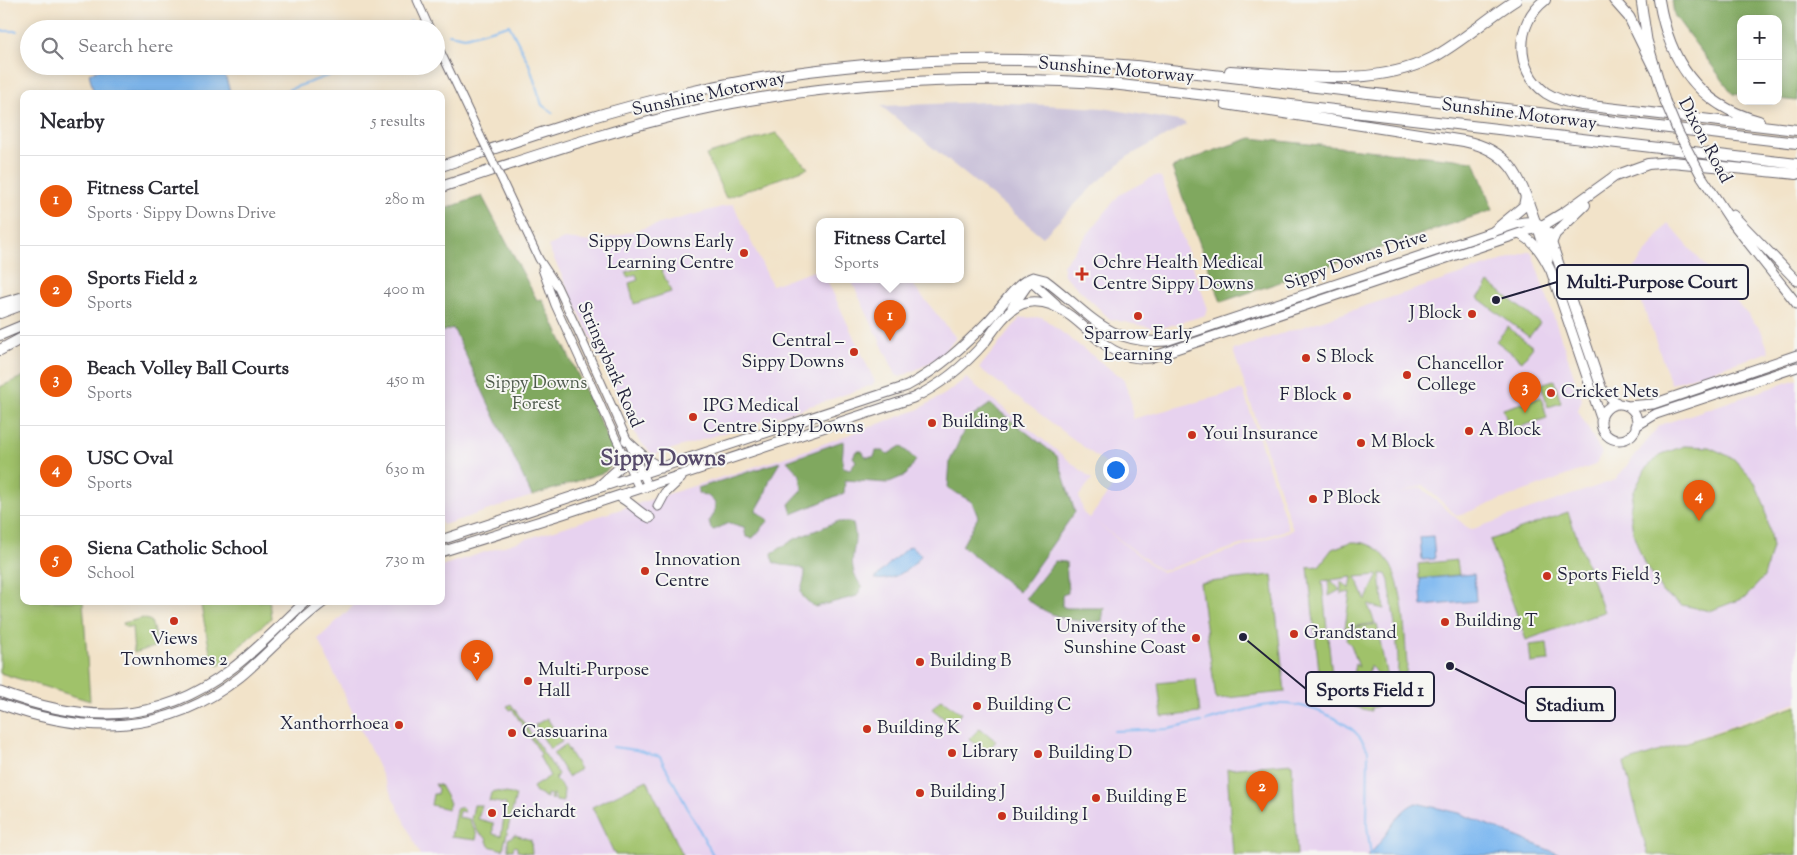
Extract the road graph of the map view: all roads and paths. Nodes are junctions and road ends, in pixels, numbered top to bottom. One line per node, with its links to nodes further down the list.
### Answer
1 (416, 0): 8 (street)
2 (1516, 0): 12 (highway)
3 (1545, 0): 14 (highway)
4 (1614, 0): 11 (highway)
5 (1641, 0): 9 (main road, Dixon Road)
6 (1646, 0): 9 (main road, Dixon Road)
7 (1659, 0): 14 (highway)
8 (426, 20)
9 (1653, 59): 11 (main road, Dixon Road)
10 (445, 61): 28 (street, Stringybark Road, bridge)
11 (1655, 70): 23 (main road, Dixon Road, bridge)
12 (1212, 75): 16 (highway, Sunshine Motorway); 18 (highway, Sunshine Motorway)
13 (1144, 88): 17 (highway, Sunshine Motorway); 21 (highway, Sunshine Motorway); 22 (highway)
14 (1778, 128): 15 (highway)
15 (1797, 130)
16 (1797, 143)
17 (1797, 164)
18 (445, 165)
19 (1797, 174): 20 (highway)
20 (1604, 184): 24 (highway); 27 (highway)
21 (445, 186)
22 (1526, 195): 24 (highway); 25 (highway)
23 (1723, 207): 31 (main road, Dixon Road); 34 (main road, Dixon Road)
24 (1538, 225): 25 (main road, Sippy Downs Drive); 26 (main road, Sippy Downs Drive); 27 (main road); 29 (main road)
25 (1493, 232): 30 (main road, Sippy Downs Drive)
26 (1521, 235): 29 (main road); 36 (main road, Sippy Downs Drive)
27 (1552, 241): 45 (main road)
28 (539, 259): 49 (street, Stringybark Road); 50 (street, Stringybark Road)
29 (1550, 271): 47 (main road)
30 (1033, 277): 36 (main road); 38 (main road); 51 (main road)
31 (1797, 281)
32 (20, 298): 33 (highway)
33 (0, 304)
34 (1797, 304)
35 (20, 306): 37 (highway)
36 (1061, 310): 38 (main road, Sippy Downs Drive)
37 (0, 313)
38 (1008, 314): 52 (main road, Sippy Downs Drive)
39 (20, 327): 40 (highway)
40 (0, 335)
41 (20, 339): 42 (highway)
42 (0, 350)
43 (1796, 355): 46 (main road)
44 (1797, 367): 48 (main road)
45 (1618, 404): 46 (main road); 47 (main road)
46 (1627, 406): 48 (main road)
47 (1601, 418): 48 (main road)
48 (1636, 426)
49 (626, 440): 51 (main road); 53 (street, Stringybark Road)
50 (624, 454): 53 (street, Stringybark Road); 54 (main road)
51 (661, 468): 53 (main road)
52 (685, 474): 55 (main road, Sippy Downs Drive); 57 (main road)
53 (638, 475): 54 (main road); 55 (street, Stringybark Road)
54 (597, 488): 59 (main road)
55 (643, 488): 56 (main road, Sippy Downs Drive)
56 (618, 496): 58 (main road); 60 (main road, Sippy Downs Drive)
57 (658, 506)
58 (650, 518)
59 (445, 539)
60 (445, 551)
61 (302, 605): 65 (main road)
62 (321, 605): 66 (main road)
63 (0, 692): 65 (main road)
64 (0, 704): 66 (main road)
65 (100, 714): 66 (main road)
66 (100, 726)

